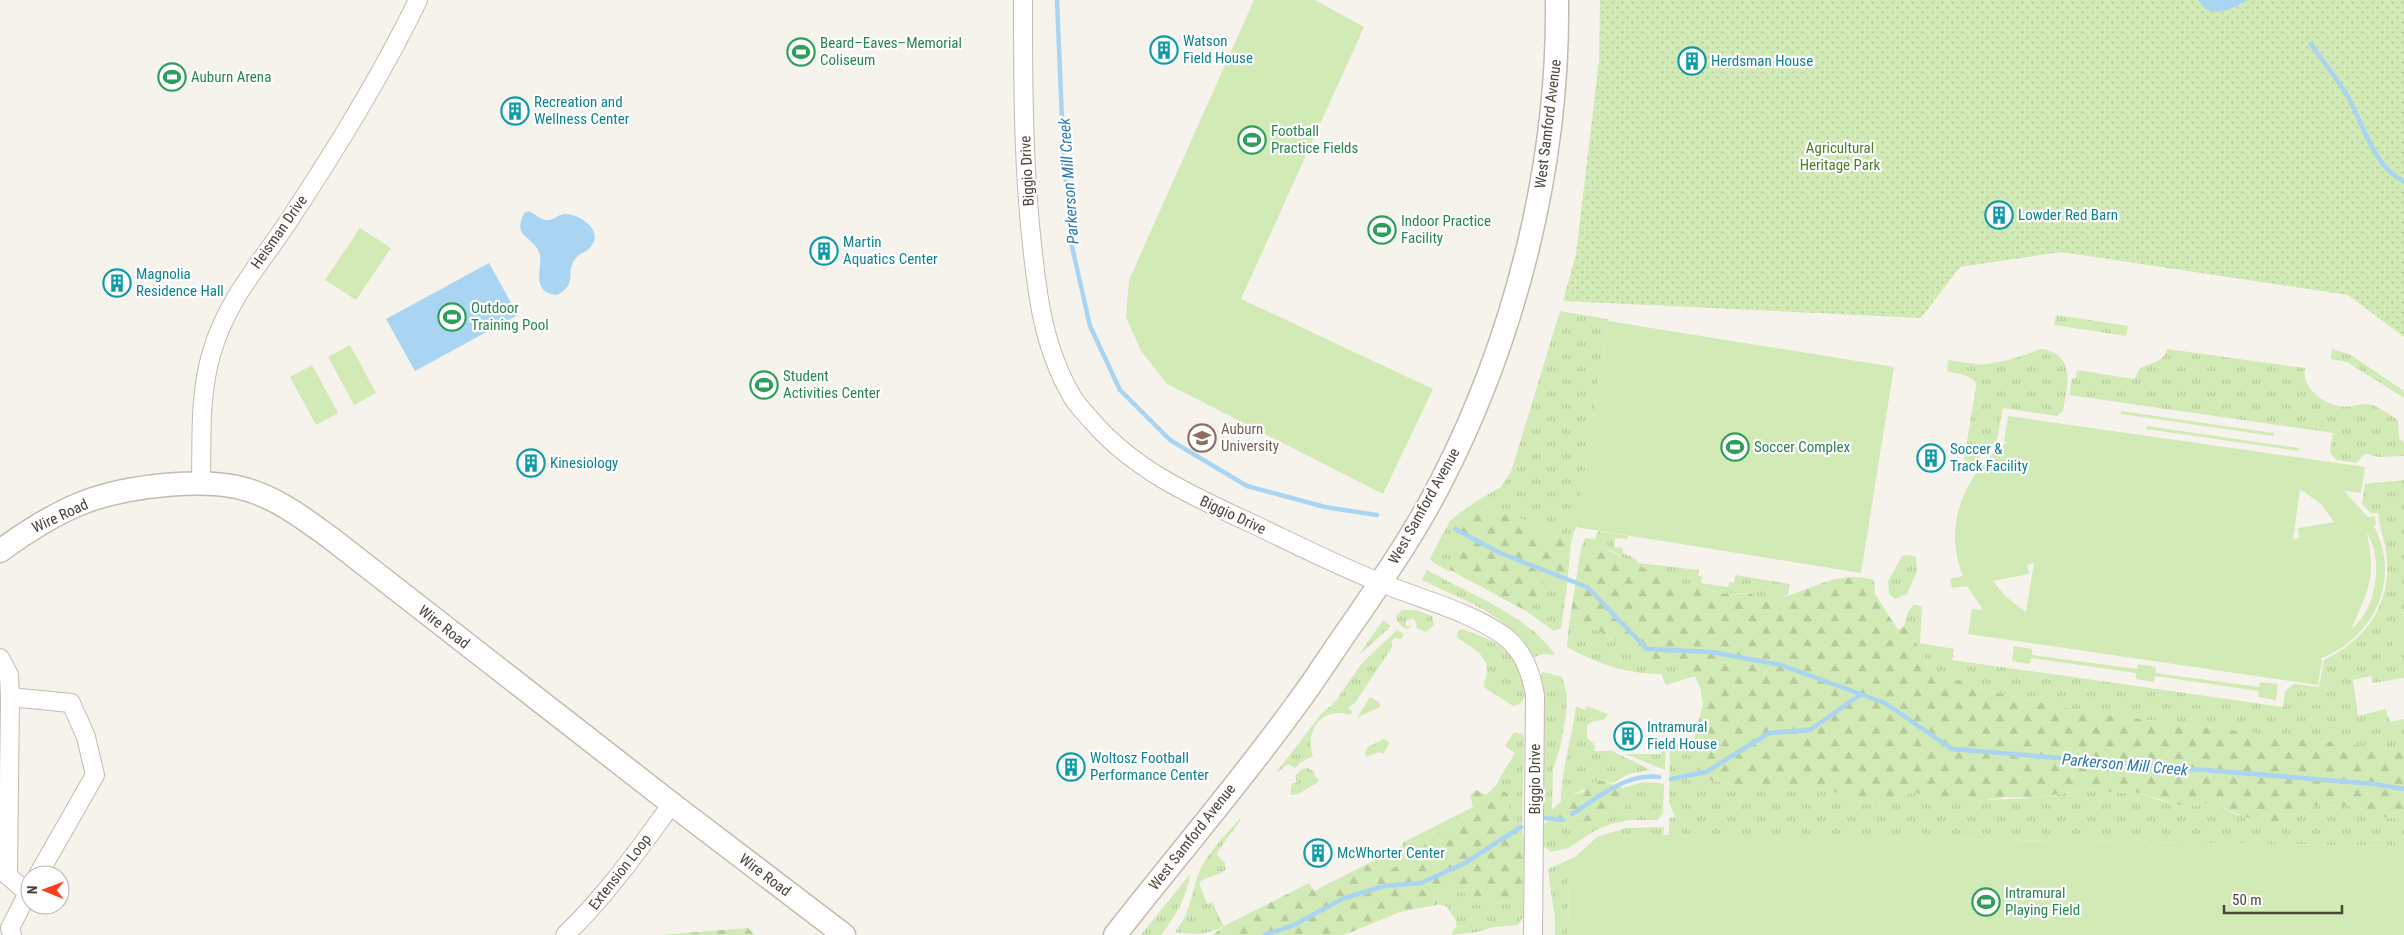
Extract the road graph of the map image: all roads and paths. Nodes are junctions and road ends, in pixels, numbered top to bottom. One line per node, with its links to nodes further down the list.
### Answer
1 (418, 0): 4 (street, Heisman Drive)
2 (1023, 0): 6 (street, Biggio Drive)
3 (1558, 0): 6 (street, West Samford Avenue)
4 (202, 483): 5 (street, Wire Road); 9 (street, Wire Road)
5 (0, 550)
6 (1381, 583): 16 (street, West Samford Avenue); 17 (street, Biggio Drive)
7 (0, 658): 8 (street)
8 (10, 697): 10 (street); 11 (street)
9 (672, 804): 14 (street, Extension Loop); 15 (street, Wire Road)
10 (44, 865)
11 (20, 885)
12 (20, 909): 13 (street)
13 (12, 935)
14 (565, 935)
15 (844, 935)
16 (1115, 935)
17 (1533, 935)

